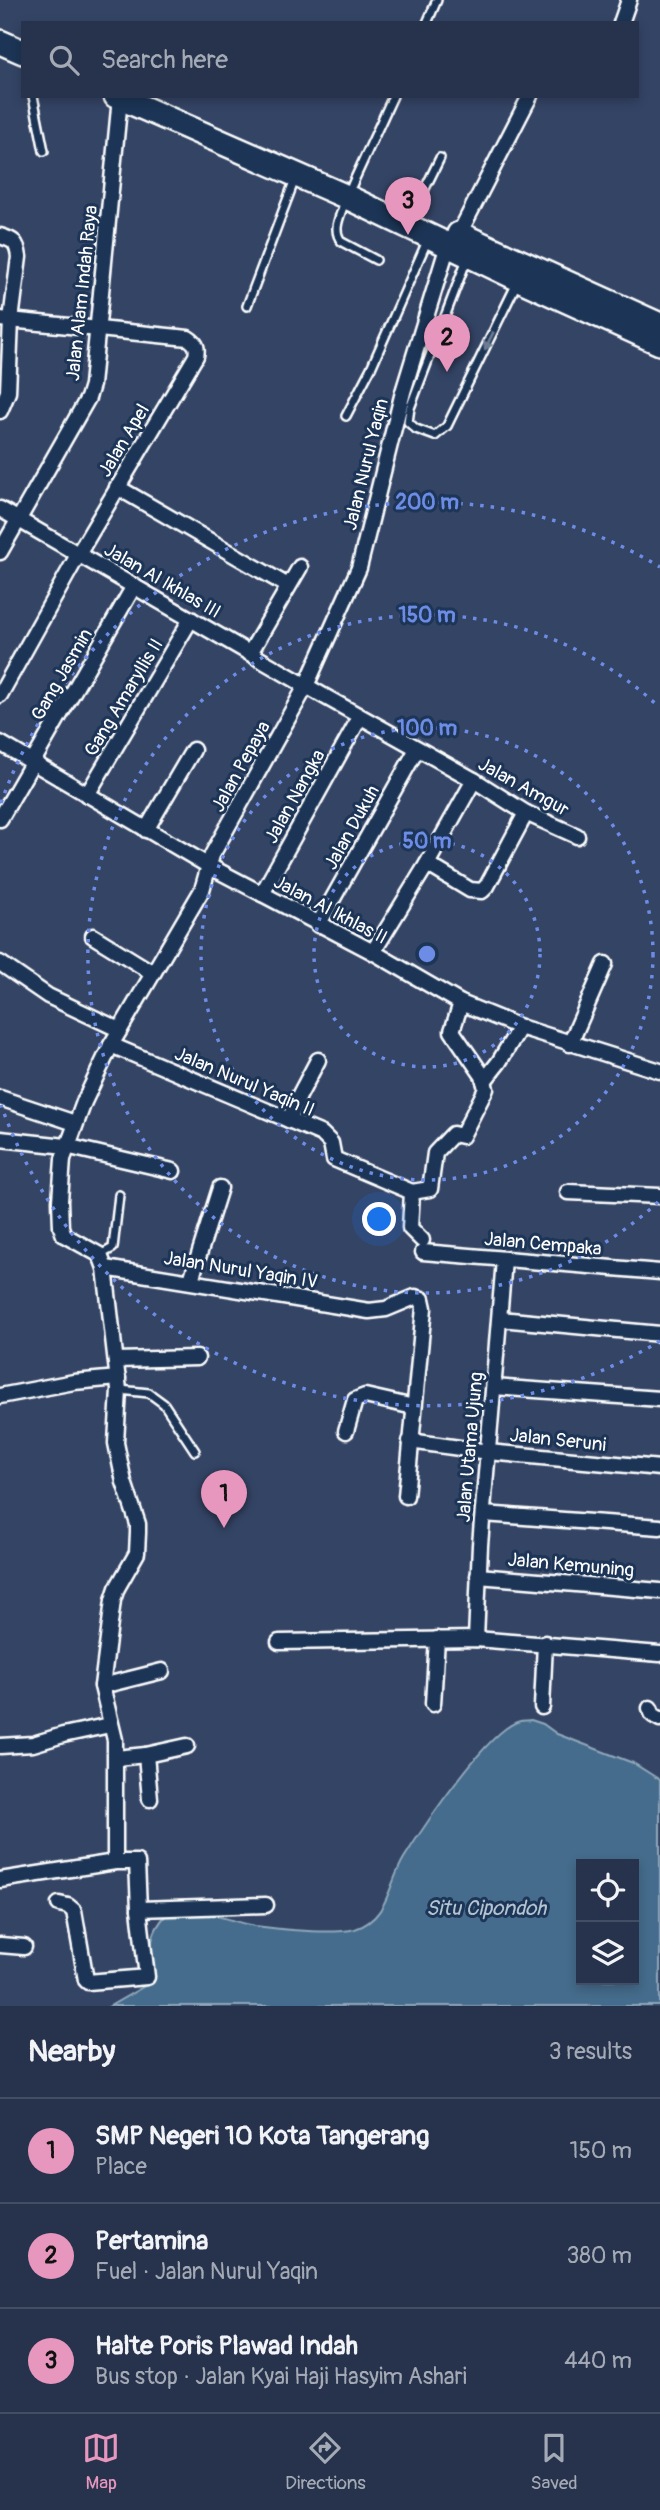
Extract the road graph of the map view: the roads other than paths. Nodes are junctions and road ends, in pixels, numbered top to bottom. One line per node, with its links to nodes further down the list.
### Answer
1 (437, 0): 3 (lane)
2 (629, 0): 4 (street)
3 (427, 21)
4 (622, 21)
5 (0, 27): 6 (main road)
6 (21, 36)
7 (0, 42): 8 (main road)
8 (21, 51)
9 (33, 98): 15 (lane)
10 (119, 98): 27 (street, Jalan Alam Indah Raya)
11 (121, 98): 17 (main road)
12 (157, 98): 18 (main road)
13 (392, 98): 18 (lane)
14 (529, 98): 21 (street, Jalan Nurul Yaqin)
15 (44, 151)
16 (440, 158): 19 (lane)
17 (296, 175): 18 (main road); 24 (lane)
18 (350, 191): 19 (main road); 21 (main road); 22 (lane)
19 (413, 213): 21 (main road)
20 (7, 238): 25 (street)
21 (451, 243): 23 (main road); 23 (lane, one-way to 21); 31 (lane); 42 (street, Jalan Nurul Yaqin)
22 (376, 260)
23 (521, 271): 26 (main road); 28 (main road)
24 (247, 306)
25 (6, 320): 27 (street); 29 (street)
26 (660, 326)
27 (98, 328): 32 (street, Jalan Apel); 34 (street, Jalan Alam Indah Raya)
28 (660, 343)
29 (4, 392): 30 (street)
30 (0, 411)
31 (346, 416)
32 (117, 487): 36 (street, Jalan Apel); 39 (street)
33 (0, 509): 34 (street, Jalan Al Ikhlas III)
34 (19, 520): 35 (street, Jalan Alam Indah Raya); 36 (street, Jalan Al Ikhlas III)
35 (0, 552)
36 (79, 554): 38 (street, Jalan Al Ikhlas III); 43 (street, Jalan Apel)
37 (300, 566): 39 (street)
38 (134, 586): 40 (street, Jalan Al Ikhlas III); 48 (street, Gang Jasmin)
39 (288, 586): 41 (street)
40 (191, 619): 41 (street, Jalan Al Ikhlas III); 50 (street, Gang Amaryllis II)
41 (250, 653): 42 (street, Jalan Al Ikhlas III)
42 (306, 686): 44 (street, Jalan Amgur); 56 (street, Jalan Pepaya)
43 (0, 695)
44 (360, 717): 46 (street, Jalan Amgur); 57 (street, Jalan Nangka)
45 (0, 743): 48 (street, Jalan Al Ikhlas II)
46 (417, 749): 49 (street, Jalan Amgur); 58 (street, Jalan Dukuh)
47 (192, 750): 53 (street)
48 (32, 763): 50 (street, Jalan Al Ikhlas II); 52 (street, Gang Jasmin)
49 (474, 780): 51 (street, Jalan Amgur); 55 (street)
50 (87, 795): 53 (street, Jalan Al Ikhlas II)
51 (526, 813): 54 (street, Jalan Amgur); 55 (street)
52 (0, 819)
53 (146, 830): 56 (street, Jalan Al Ikhlas II)
54 (577, 836)
55 (426, 864): 60 (street)
56 (209, 866): 57 (street, Jalan Al Ikhlas II); 63 (street, Jalan Pepaya)
57 (262, 894): 58 (street, Jalan Al Ikhlas II)
58 (318, 925): 60 (street, Jalan Al Ikhlas II)
59 (93, 936): 63 (street)
60 (373, 952): 64 (street, Jalan Al Ikhlas II)
61 (0, 963): 66 (street)
62 (605, 964): 67 (street)
63 (153, 973): 66 (street, Jalan Pepaya)
64 (461, 1003): 65 (street, Jalan Al Ikhlas II); 71 (street)
65 (520, 1027): 67 (street, Jalan Al Ikhlas II); 71 (street)
66 (120, 1030): 68 (street, Jalan Pepaya)
67 (570, 1044): 70 (street, Jalan Al Ikhlas II)
68 (118, 1048): 73 (street, Jalan Nurul Yaqin II); 74 (street, Jalan Pepaya)
69 (318, 1060): 73 (street)
70 (660, 1071)
71 (484, 1081): 79 (street)
72 (0, 1098): 74 (street)
73 (289, 1120): 79 (street, Jalan Nurul Yaqin II)
74 (75, 1123): 76 (street, Jalan Pepaya)
75 (0, 1139): 76 (street)
76 (66, 1146): 77 (street); 84 (street, Jalan Nurul Yaqin IV)
77 (173, 1171)
78 (220, 1188): 86 (street)
79 (412, 1192): 83 (street, Jalan Cempaka)
80 (568, 1192): 82 (street)
81 (119, 1195): 84 (lane)
82 (660, 1196)
83 (504, 1260): 85 (street, Jalan Cempaka); 87 (street, Jalan Utama Ujung)
84 (103, 1261): 86 (street, Jalan Nurul Yaqin IV); 90 (street)
85 (660, 1272)
86 (191, 1280): 95 (street, Jalan Nurul Yaqin IV)
87 (500, 1319): 88 (street); 92 (street, Jalan Utama Ujung)
88 (660, 1334)
89 (197, 1358): 90 (street)
90 (116, 1360): 91 (street)
91 (118, 1384): 93 (street); 98 (lane); 112 (street)
92 (494, 1387): 94 (street); 99 (street, Jalan Utama Ujung)
93 (0, 1396)
94 (660, 1399)
95 (414, 1407): 96 (street); 97 (street)
96 (346, 1432)
97 (410, 1441): 99 (street, Jalan Seruni); 101 (street)
98 (195, 1451)
99 (488, 1452): 100 (street, Jalan Seruni); 102 (street, Jalan Utama Ujung)
100 (660, 1468)
101 (406, 1496)
102 (483, 1514): 103 (street); 104 (street, Jalan Utama Ujung)
103 (660, 1527)
104 (478, 1576): 105 (street, Jalan Kemuning); 107 (street, Jalan Utama Ujung)
105 (660, 1591)
106 (437, 1639): 107 (street); 108 (street); 113 (street)
107 (476, 1639): 109 (street)
108 (279, 1642)
109 (545, 1643): 110 (street); 114 (street)
110 (660, 1654)
111 (162, 1671): 112 (street)
112 (102, 1686): 115 (street)
113 (433, 1704)
114 (542, 1707)
115 (110, 1725): 116 (street); 119 (street)
116 (0, 1746)
117 (187, 1746): 118 (street)
118 (146, 1755): 119 (street); 120 (street)
119 (116, 1758): 121 (street)
120 (150, 1799)
121 (115, 1862): 122 (street); 125 (street)
122 (0, 1880)
123 (59, 1904): 125 (street)
124 (266, 1905): 125 (street)
125 (139, 1909)
126 (0, 1945): 127 (street)
127 (24, 1947)

